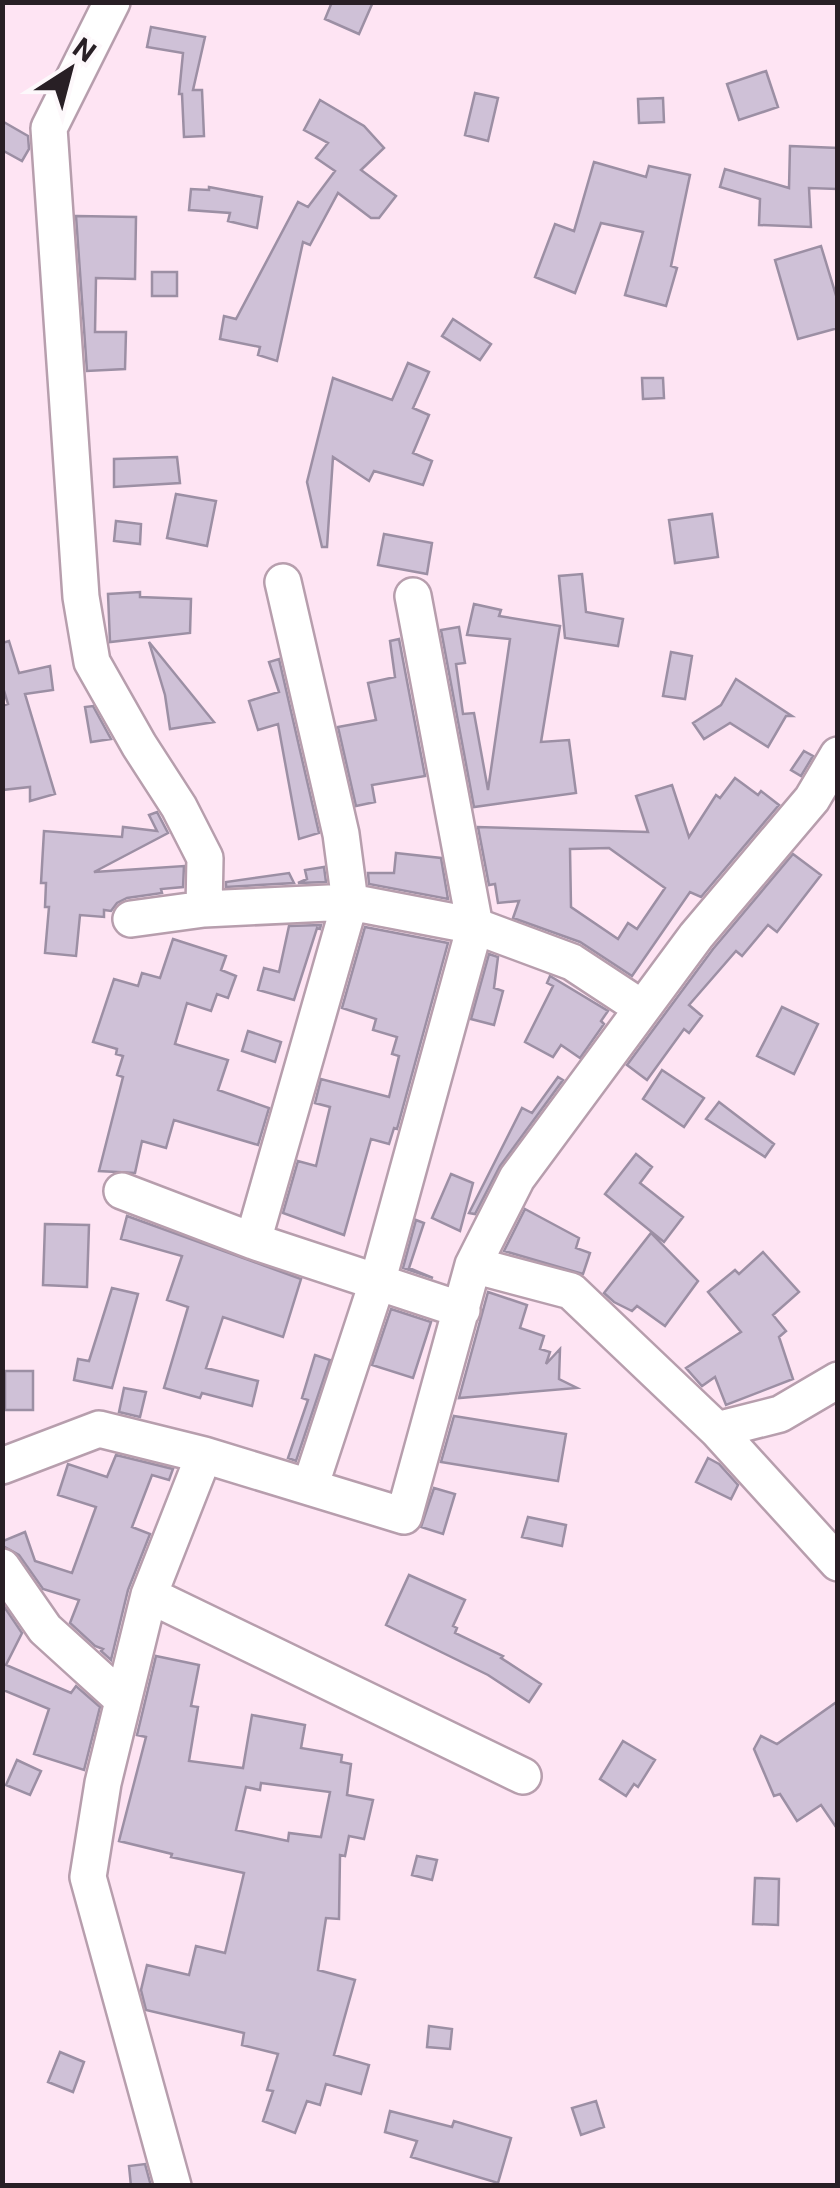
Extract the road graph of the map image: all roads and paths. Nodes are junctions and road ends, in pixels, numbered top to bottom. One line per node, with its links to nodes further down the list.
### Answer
1 (112, 2): 6 (street)
2 (283, 582): 5 (street)
3 (413, 596): 8 (street)
4 (838, 755): 9 (street)
5 (350, 902): 6 (street); 8 (street); 11 (street)
6 (204, 910): 7 (street)
7 (131, 919)
8 (475, 926): 9 (street); 13 (street)
9 (642, 1008): 12 (street)
10 (122, 1191): 11 (street)
11 (253, 1240): 13 (street)
12 (472, 1265): 14 (street); 16 (street)
13 (377, 1283): 14 (street); 19 (street)
14 (462, 1310): 19 (street)
15 (838, 1380): 16 (street)
16 (717, 1430): 20 (street)
17 (204, 1455): 18 (street); 19 (street); 22 (street)
18 (2, 1466)
19 (310, 1487)
20 (838, 1563)
21 (2, 1567): 23 (street)
22 (149, 1595): 23 (street); 24 (street)
23 (122, 1699): 25 (street)
24 (522, 1776)
25 (173, 2186)

